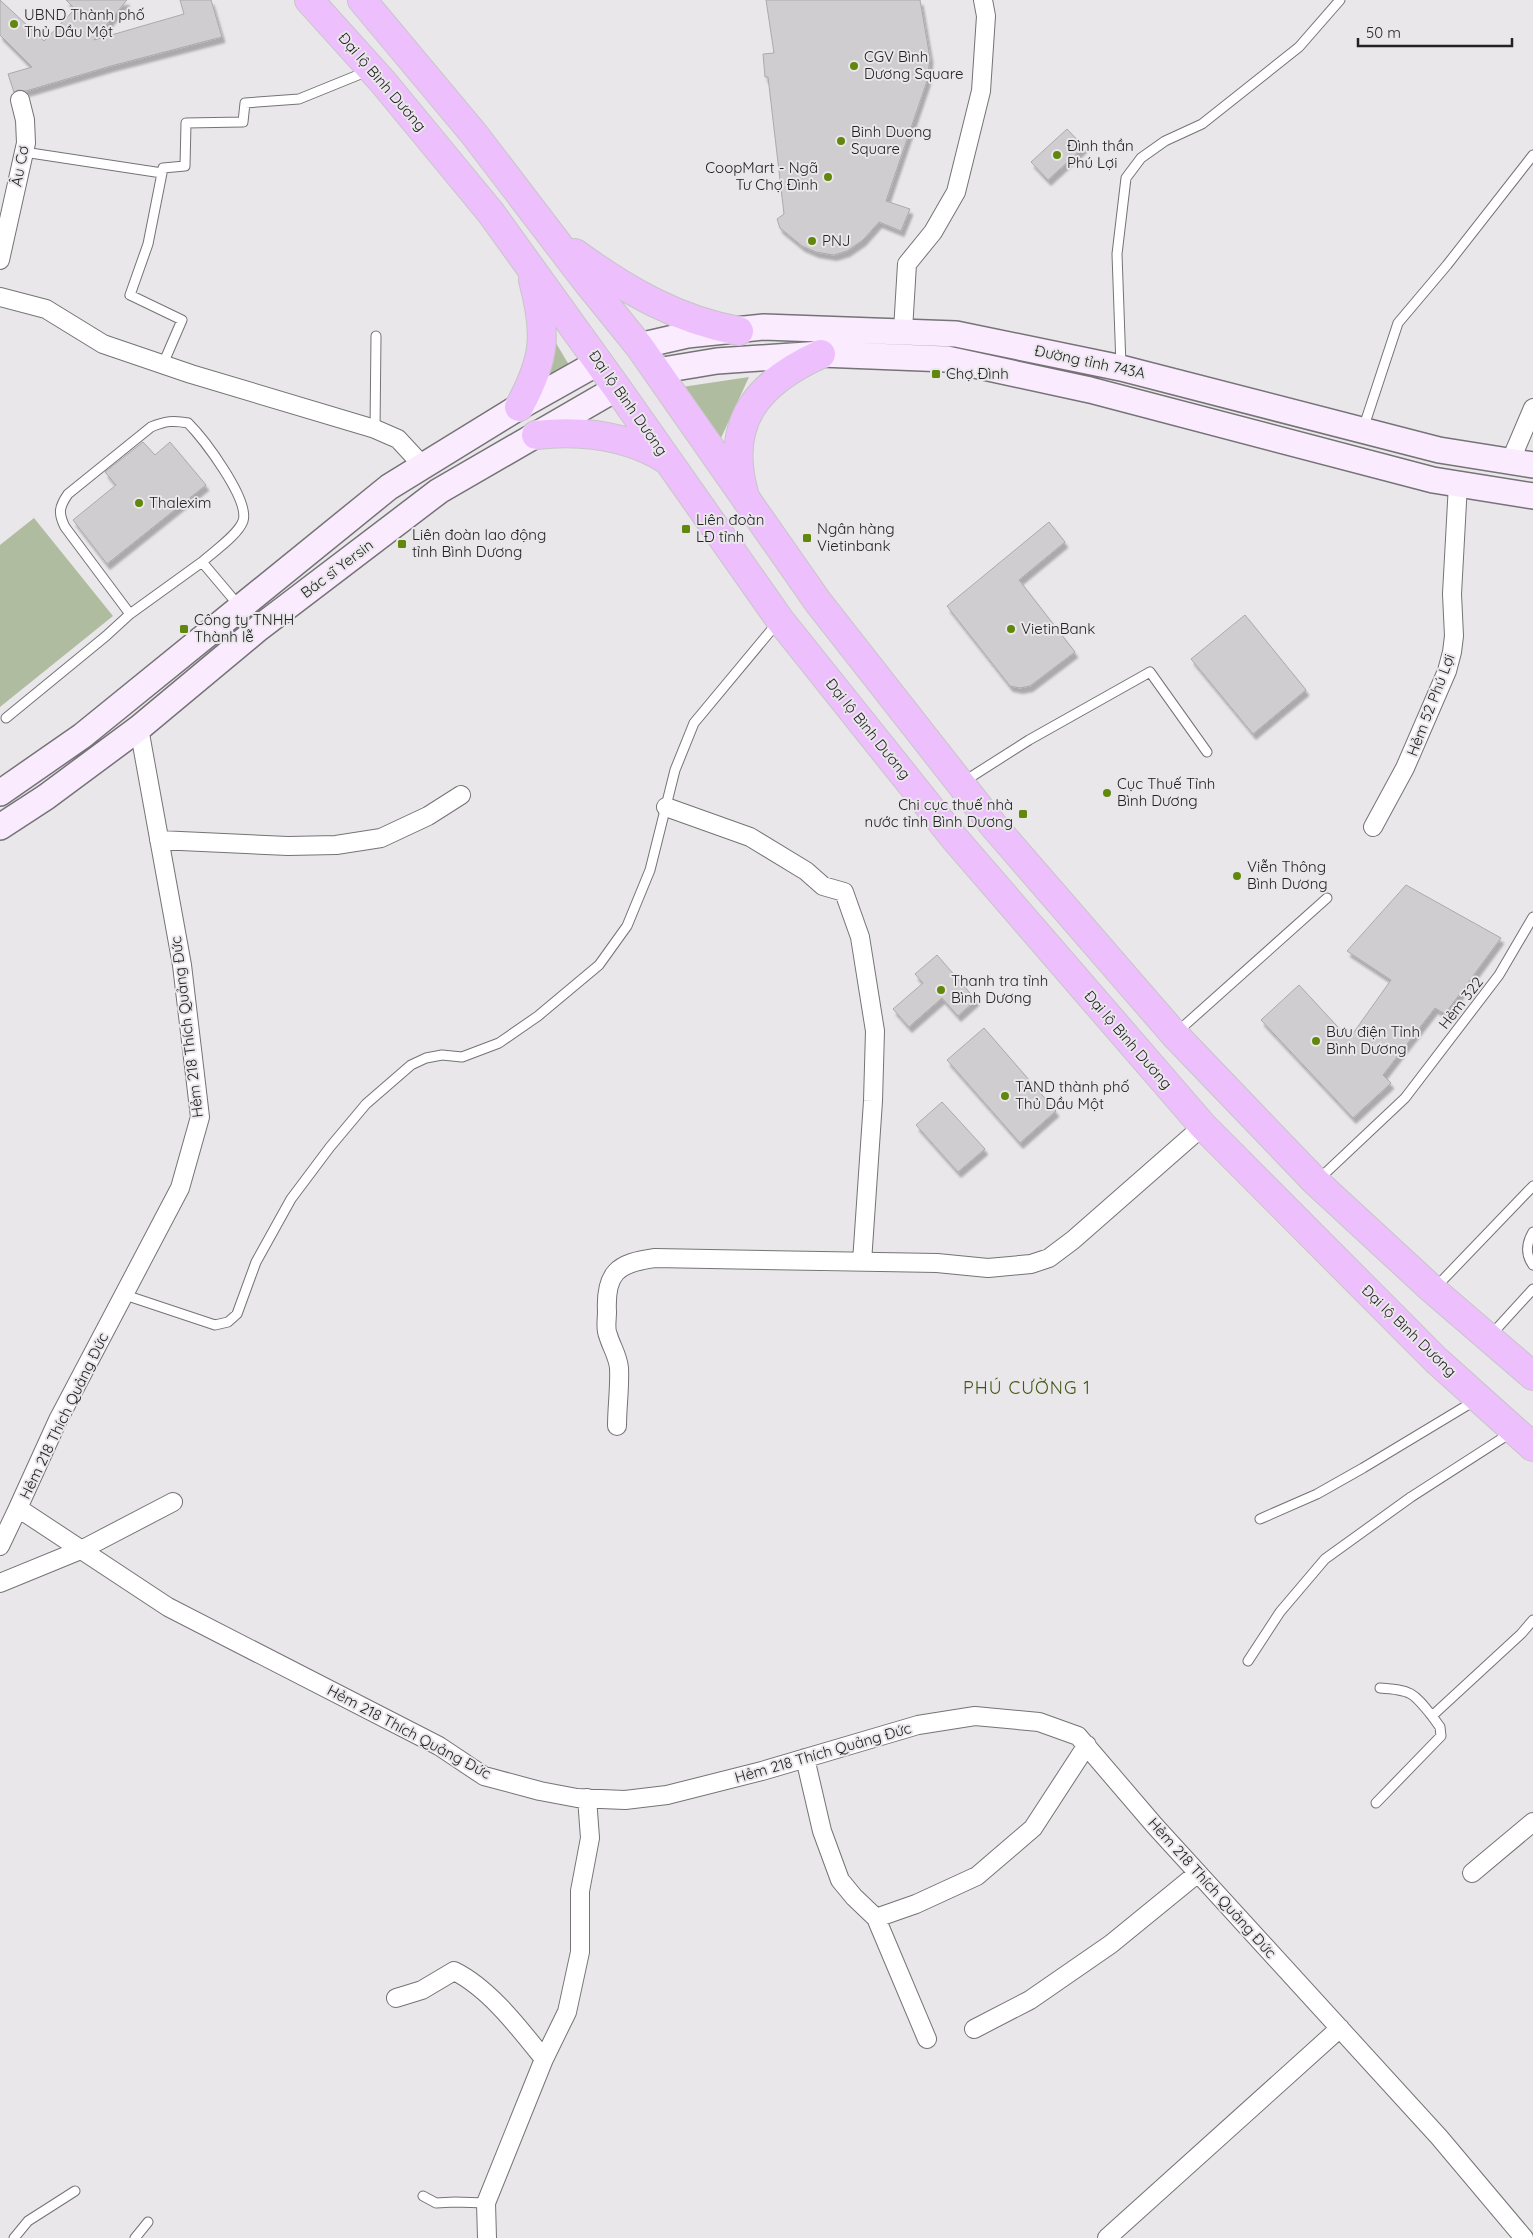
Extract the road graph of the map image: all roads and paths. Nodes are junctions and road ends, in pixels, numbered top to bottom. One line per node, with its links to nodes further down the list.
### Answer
1 (309, 0): 5 (highway, Đại lộ Bình Dương)
2 (362, 0): 10 (highway)
3 (983, 0): 14 (street)
4 (1340, 0): 22 (lane)
5 (372, 69): 9 (lane); 12 (highway, Đại lộ Bình Dương)
6 (20, 100): 7 (street, Âu Cơ)
7 (24, 152): 9 (lane); 11 (street, Âu Cơ)
8 (1533, 155): 29 (lane)
9 (162, 173): 21 (lane)
10 (556, 240): 15 (highway); 17 (highway)
11 (0, 260)
12 (526, 260): 19 (highway, Đại lộ Bình Dương); 26 (highway)
13 (0, 297): 21 (street)
14 (903, 330): 15 (main road, Đường tỉnh 743A); 20 (main road, Đường tỉnh 743A)
15 (739, 331): 17 (main road, Đường tỉnh 743A)
16 (376, 336): 28 (lane)
17 (639, 346): 19 (highway); 23 (highway)
18 (821, 354): 23 (main road, Đường tỉnh 743A); 25 (main road, Đường tỉnh 743A); 36 (highway)
19 (599, 362): 24 (highway, Đại lộ Bình Dương); 26 (main road, Bác sĩ Yersin)
20 (1096, 362): 22 (main road, Đường tỉnh 743A); 25 (main road)
21 (163, 364): 28 (street)
22 (1121, 368): 29 (main road, Đường tỉnh 743A)
23 (657, 370): 24 (highway); 36 (highway)
24 (617, 388): 30 (main road, Bác sĩ Yersin); 31 (highway, Đại lộ Bình Dương)
25 (1090, 390): 34 (main road, Đường tỉnh 743A)
26 (519, 407): 33 (main road, Bác sĩ Yersin)
27 (1533, 408): 32 (street)
28 (375, 429): 33 (street)
29 (1362, 430): 32 (main road, Đường tỉnh 743A)
30 (536, 435): 31 (highway); 41 (main road, Bác sĩ Yersin)
31 (669, 461): 40 (highway, Đại lộ Bình Dương)
32 (1522, 464)
33 (423, 466): 38 (main road, Bác sĩ Yersin)
34 (1458, 484): 35 (main road, Đường tỉnh 743A); 51 (street, Hẻm 52 Phú Lợi)
35 (1533, 496)
36 (746, 499): 46 (highway)
37 (202, 562): 38 (lane); 39 (lane); 39 (lane)
38 (240, 607): 41 (main road); 42 (main road, Bác sĩ Yersin)
39 (130, 614): 43 (lane)
40 (780, 620): 49 (lane); 57 (highway, Đại lộ Bình Dương)
41 (259, 628): 44 (main road, Bác sĩ Yersin)
42 (125, 701): 44 (main road); 47 (main road, Bác sĩ Yersin)
43 (6, 718)
44 (139, 728): 50 (main road, Bác sĩ Yersin); 52 (street, Hẻm 218 Thích Quảng Đức)
45 (1207, 752): 46 (lane)
46 (961, 784): 55 (highway)
47 (0, 793)
48 (461, 795): 52 (street)
49 (666, 807): 61 (street); 65 (lane)
50 (0, 827)
51 (1373, 827)
52 (159, 840): 65 (street, Hẻm 218 Thích Quảng Đức)
53 (1327, 898): 55 (lane)
54 (1533, 917): 58 (lane, Hẻm 322)
55 (1174, 1034): 56 (highway)
56 (1234, 1098): 57 (highway); 58 (highway)
57 (1203, 1126): 61 (street); 68 (highway, Đại lộ Bình Dương)
58 (1316, 1182): 64 (highway)
59 (1533, 1186): 64 (lane)
60 (1533, 1232): 62 (lane)
61 (862, 1262): 69 (street)
62 (1533, 1265)
63 (1533, 1289): 66 (lane)
64 (1433, 1290): 66 (highway)
65 (125, 1295): 72 (street, Hẻm 218 Thích Quảng Đức)
66 (1488, 1338): 67 (highway)
67 (1533, 1376)
68 (1479, 1398): 70 (highway, Đại lộ Bình Dương); 73 (lane)
69 (617, 1426)
70 (1524, 1439): 78 (lane)
71 (173, 1502): 75 (street)
72 (18, 1508): 74 (street); 75 (street, Hẻm 218 Thích Quảng Đức)
73 (1260, 1519)
74 (0, 1546)
75 (82, 1549): 76 (street); 83 (street, Hẻm 218 Thích Quảng Đức)
76 (0, 1583)
77 (1533, 1620): 80 (lane)
78 (1248, 1661)
79 (1380, 1688): 80 (lane)
80 (1432, 1716): 84 (lane)
81 (1087, 1745): 82 (street, Hẻm 218 Thích Quảng Đức); 87 (street, Hẻm 218 Thích Quảng Đức); 88 (street)
82 (805, 1758): 83 (street, Hẻm 218 Thích Quảng Đức); 88 (street)
83 (587, 1798): 93 (street)
84 (1376, 1802)
85 (1533, 1822): 86 (street)
86 (1472, 1873)
87 (1198, 1874): 90 (street, Hẻm 218 Thích Quảng Đức); 91 (street)
88 (876, 1918): 92 (street)
89 (396, 1998): 93 (street)
90 (1340, 2028): 101 (street); 102 (street, Hẻm 218 Thích Quảng Đức)
91 (974, 2029)
92 (927, 2039)
93 (544, 2059): 96 (street)
94 (74, 2191): 98 (lane)
95 (423, 2196): 96 (lane)
96 (486, 2203): 100 (street)
97 (148, 2222): 99 (lane)
98 (14, 2238)
99 (135, 2238)
100 (487, 2238)
101 (1107, 2238)
102 (1524, 2238)

